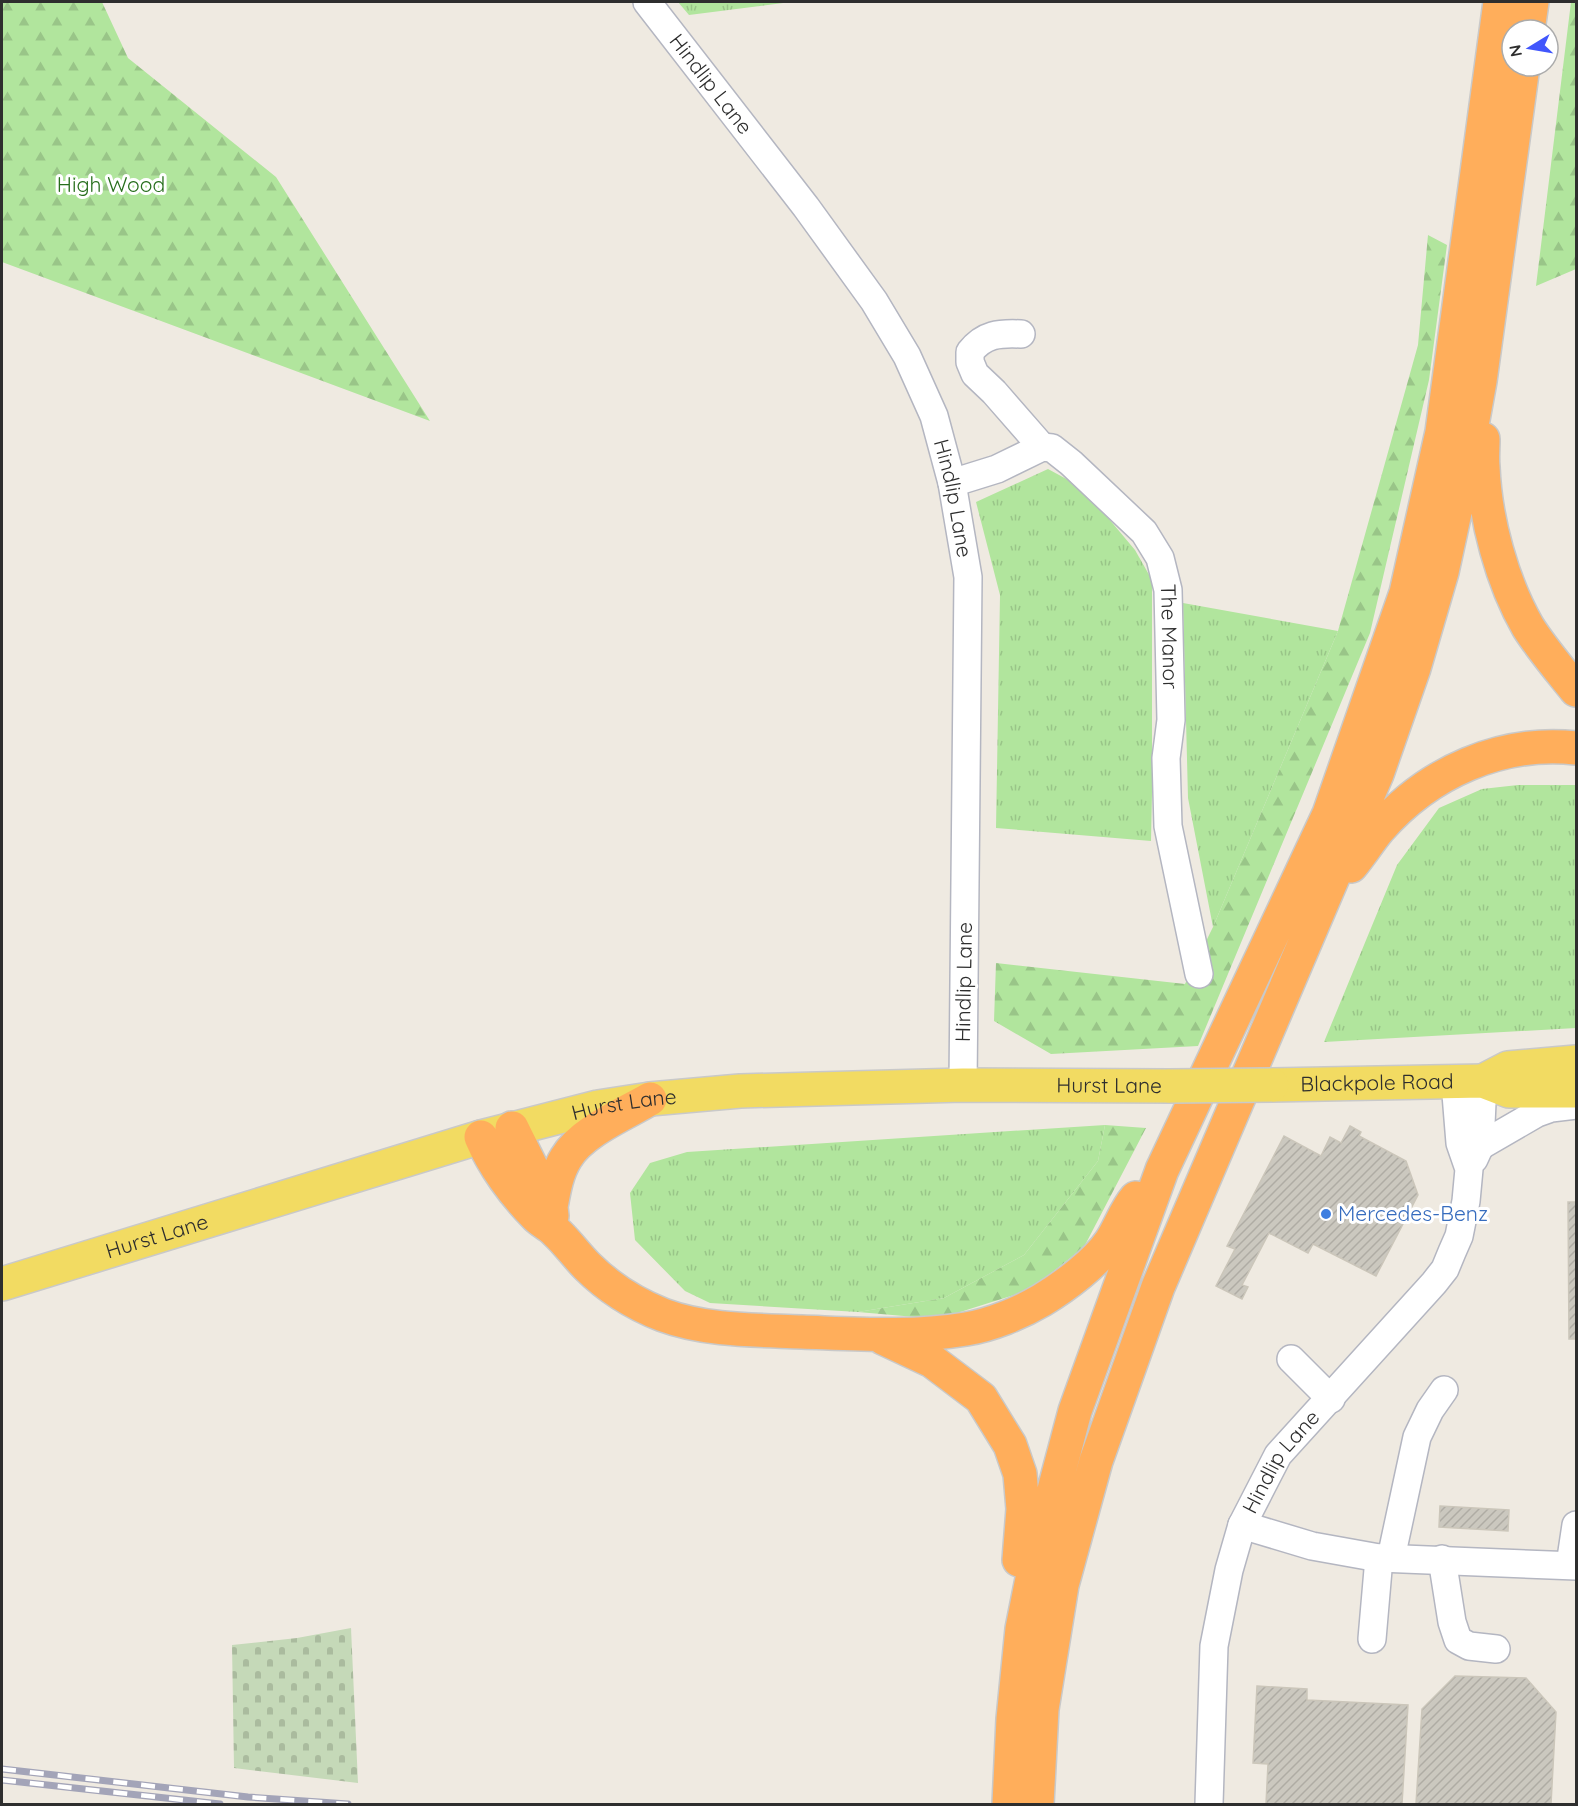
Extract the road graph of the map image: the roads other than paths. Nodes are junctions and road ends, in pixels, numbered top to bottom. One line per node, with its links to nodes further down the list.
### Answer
1 (647, 2): 9 (street, Hindlip Lane)
2 (1500, 2): 24 (highway)
3 (1532, 2): 4 (highway)
4 (1530, 18)
5 (1521, 78): 7 (highway)
6 (1021, 334): 8 (street)
7 (1480, 381): 10 (highway); 12 (highway)
8 (1042, 447): 9 (street); 13 (street, The Manor)
9 (952, 483): 16 (street, Hindlip Lane)
10 (1576, 690)
11 (1576, 748): 12 (highway)
12 (1326, 895): 40 (highway)
13 (1199, 974)
14 (1576, 1062): 15 (main road, Blackpole Road)
15 (1469, 1081): 17 (main road, Blackpole Road); 18 (main road, Blackpole Road); 23 (street, Hindlip Lane)
16 (963, 1085): 17 (main road, Hurst Lane, bridge); 19 (main road, Hurst Lane)
17 (1272, 1085)
18 (1576, 1091)
19 (650, 1099): 21 (main road, Hurst Lane); 25 (highway)
20 (1576, 1105): 23 (street)
21 (513, 1128): 22 (main road, Hurst Lane); 25 (highway)
22 (481, 1137): 25 (highway); 26 (main road, Hurst Lane)
23 (1474, 1158): 30 (street, Hindlip Lane)
24 (1162, 1170): 27 (highway); 36 (highway)
25 (553, 1218): 27 (highway)
26 (2, 1284)
27 (876, 1335): 36 (highway)
28 (1291, 1359): 30 (street)
29 (1444, 1390): 33 (street)
30 (1331, 1399): 31 (street, Hindlip Lane)
31 (1242, 1525): 33 (street); 41 (street, Hindlip Lane)
32 (1576, 1525): 35 (street)
33 (1385, 1558): 34 (street); 37 (street)
34 (1442, 1559): 35 (street); 38 (street)
35 (1573, 1565)
36 (1022, 1629): 39 (highway)
37 (1372, 1639)
38 (1496, 1649)
39 (1009, 1804)
40 (1037, 1804)
41 (1209, 1804)

